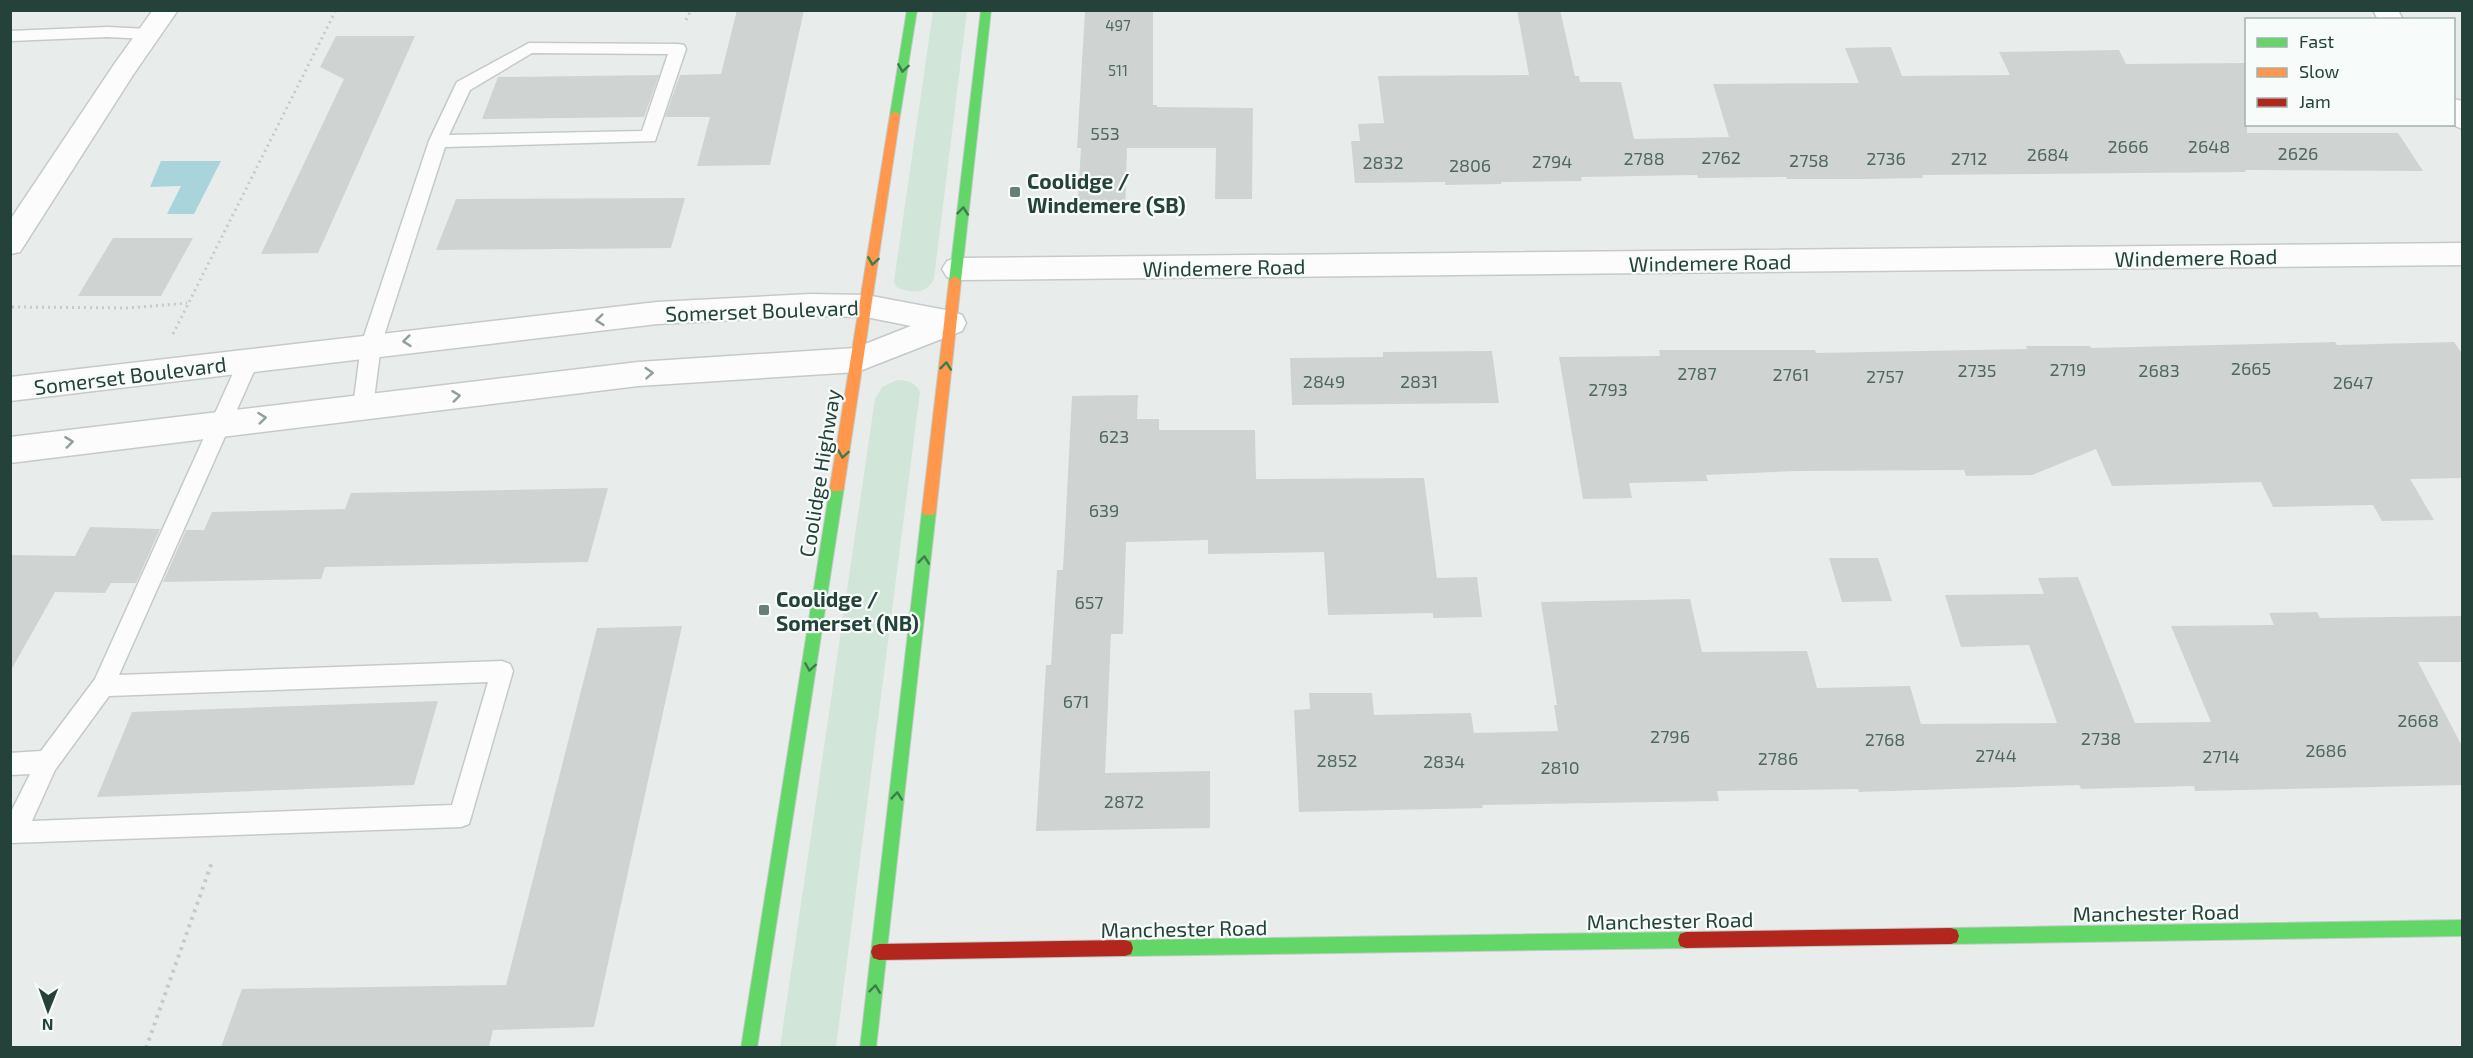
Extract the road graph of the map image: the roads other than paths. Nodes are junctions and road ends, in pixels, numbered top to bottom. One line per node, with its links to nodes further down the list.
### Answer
1 (166, 10): 4 (street)
2 (912, 10): 10 (main road, Coolidge Highway, one-way to 10)
3 (986, 10): 9 (main road, one-way to 3)
4 (148, 34): 5 (lane); 7 (street)
5 (10, 36)
6 (438, 141): 6 (lane); 12 (lane)
7 (10, 244)
8 (2463, 254): 9 (street, Windemere Road)
9 (957, 269): 11 (main road)
10 (866, 306): 11 (street, Somerset Boulevard); 12 (street, Somerset Boulevard, one-way to 12); 14 (main road, Coolidge Highway)
11 (951, 323): 14 (street); 23 (main road, one-way to 11)
12 (371, 345): 13 (street, Somerset Boulevard); 16 (lane)
13 (249, 360): 15 (street, Somerset Boulevard); 17 (lane, Somerset Boulevard)
14 (857, 360): 16 (street, one-way to 14); 24 (main road, Coolidge Highway, one-way to 24)
15 (10, 389)
16 (363, 407): 17 (street, one-way to 16)
17 (221, 423): 18 (street, one-way to 17); 19 (lane, Somerset Boulevard)
18 (10, 450)
19 (103, 686): 20 (lane, Somerset Boulevard); 20 (lane, Somerset Boulevard)
20 (47, 762): 21 (lane)
21 (10, 764)
22 (2463, 928): 23 (main road, Manchester Road)
23 (879, 952): 25 (main road, one-way to 23)
24 (749, 1047)
25 (868, 1047)

